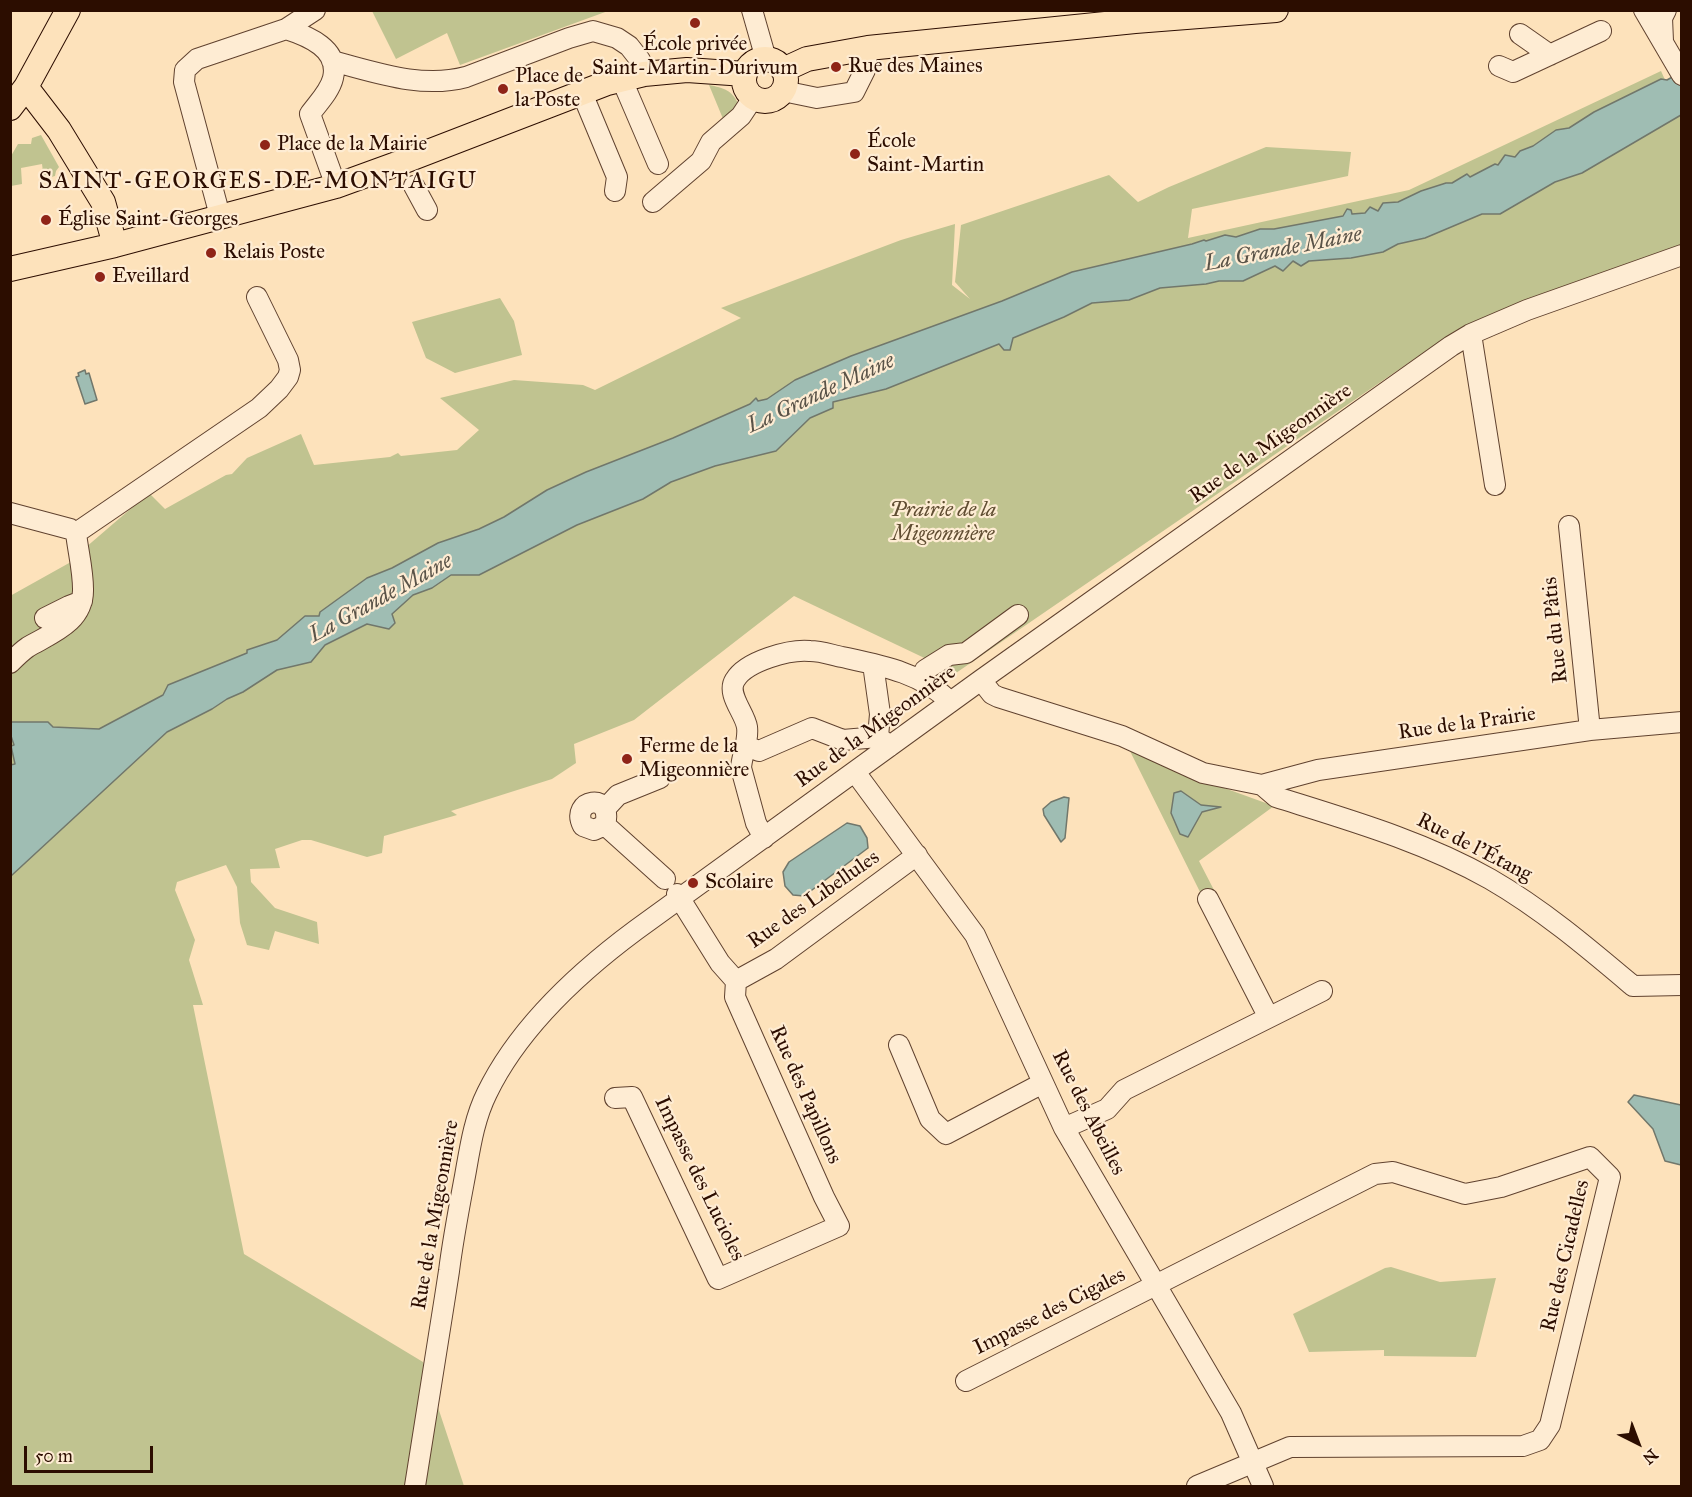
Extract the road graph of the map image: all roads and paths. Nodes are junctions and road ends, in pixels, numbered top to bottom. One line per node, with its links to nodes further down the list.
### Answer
1 (68, 10): 20 (main road)
2 (315, 10): 8 (street)
3 (752, 10): 17 (street)
4 (1276, 10): 7 (main road)
5 (1644, 10): 11 (street)
6 (1666, 10): 11 (street)
7 (1134, 16): 12 (main road)
8 (286, 29): 14 (street); 30 (street)
9 (1601, 31): 13 (street)
10 (1520, 34): 13 (street)
11 (1663, 41): 16 (street)
12 (868, 48): 17 (main road); 17 (street)
13 (1550, 55): 15 (street)
14 (332, 61): 19 (street); 26 (street)
15 (1499, 66)
16 (1680, 71)
17 (777, 73): 18 (main road); 22 (main road)
18 (745, 74): 19 (main road); 22 (main road)
19 (633, 77): 21 (main road); 24 (street)
20 (26, 87): 23 (main road); 31 (main road)
21 (582, 93): 25 (main road); 27 (street)
22 (753, 98): 28 (street)
23 (10, 108)
24 (658, 164)
25 (408, 174): 26 (main road); 29 (street)
26 (336, 186): 30 (main road)
27 (615, 191)
28 (653, 202)
29 (427, 210)
30 (220, 216): 31 (main road)
31 (115, 245): 33 (main road)
32 (1682, 255): 35 (street, Rue de la Migeonnière)
33 (10, 269)
34 (257, 297): 39 (street)
35 (1471, 334): 36 (street); 45 (street, Rue de la Migeonnière)
36 (1495, 485)
37 (10, 513): 39 (street)
38 (1569, 526): 49 (street, Rue du Pâtis)
39 (76, 533): 40 (street)
40 (82, 601): 42 (street); 43 (street)
41 (1018, 615): 46 (street)
42 (45, 618)
43 (10, 663)
44 (873, 664): 46 (street); 50 (street); 51 (street)
45 (981, 680): 47 (street, Rue de la Migeonnière); 54 (street)
46 (921, 681): 47 (street)
47 (950, 702): 50 (street, Rue de la Migeonnière)
48 (1682, 722): 49 (street, Rue de la Prairie)
49 (1590, 730): 54 (street, Rue de la Prairie)
50 (884, 741): 51 (street); 52 (street, Rue de la Migeonnière)
51 (746, 746): 55 (street)
52 (855, 772): 55 (street, Rue de la Migeonnière); 56 (street, Rue des Abeilles)
53 (660, 778): 57 (street)
54 (1262, 785): 60 (street, Rue de l'Étang)
55 (764, 838): 57 (street, Rue de la Migeonnière)
56 (917, 855): 59 (street, Rue des Libellules); 64 (street, Rue des Abeilles)
57 (674, 890): 59 (street); 71 (street, Rue de la Migeonnière)
58 (1208, 899): 62 (street)
59 (736, 981): 67 (street, Rue des Papillons)
60 (1682, 985)
61 (1322, 991): 62 (street)
62 (1268, 1016): 66 (street)
63 (899, 1045): 64 (street)
64 (1043, 1083): 66 (street, Rue des Abeilles)
65 (615, 1098): 67 (street, Impasse des Lucioles)
66 (1064, 1128): 68 (street, Rue des Abeilles)
67 (839, 1226)
68 (1155, 1286): 69 (street, Impasse des Cigales); 70 (street, Rue des Abeilles); 70 (street, Rue des Cicadelles)
69 (966, 1381)
70 (1252, 1462): 72 (street); 73 (street, Rue des Abeilles)
71 (415, 1486)
72 (1197, 1486)
73 (1263, 1486)

